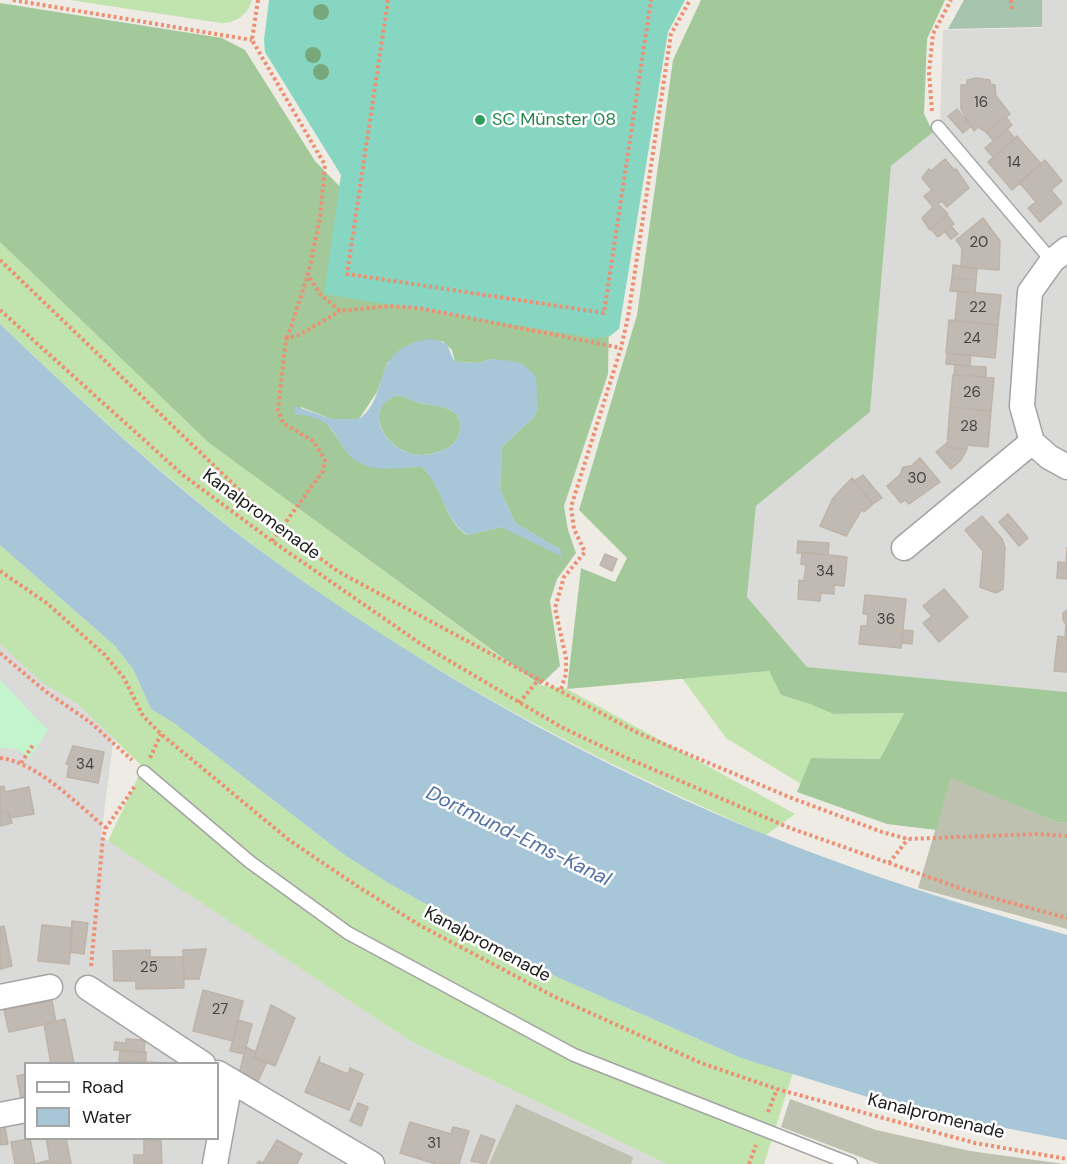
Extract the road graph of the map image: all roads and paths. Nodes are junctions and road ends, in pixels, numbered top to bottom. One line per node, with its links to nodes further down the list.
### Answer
1 (13, 0): 9 (path)
2 (258, 0): 9 (path)
3 (388, 0): 4 (path)
4 (651, 0)
5 (690, 0): 17 (path)
6 (951, 0): 10 (path)
7 (1011, 0): 8 (path)
8 (1012, 10)
9 (252, 40): 13 (path)
10 (938, 128): 11 (lane)
11 (1060, 255): 18 (street)
12 (0, 260): 20 (path)
13 (308, 275): 15 (path); 16 (path)
14 (0, 310): 21 (path, Kanalpromenade)
15 (339, 311): 16 (path); 17 (path)
16 (286, 339): 20 (path)
17 (621, 348): 26 (path)
18 (1032, 442): 19 (street); 22 (street)
19 (1067, 467)
20 (280, 530): 21 (path); 25 (path)
21 (272, 541): 27 (path, Kanalpromenade)
22 (904, 548)
23 (0, 571): 41 (path, Kanalpromenade)
24 (0, 653): 31 (path)
25 (539, 678): 26 (path); 27 (path)
26 (561, 689): 33 (path)
27 (519, 703): 34 (path, Kanalpromenade)
28 (33, 745): 30 (path)
29 (0, 758): 30 (path)
30 (21, 763): 37 (path)
31 (144, 772): 45 (lane)
32 (1067, 836): 33 (path)
33 (908, 839): 34 (path)
34 (889, 863): 35 (path, Kanalpromenade)
35 (1067, 918)
36 (50, 987): 38 (street)
37 (88, 988): 39 (street)
38 (0, 997)
39 (200, 1062)
40 (224, 1077): 44 (street); 49 (street)
41 (777, 1089): 45 (path); 47 (path, Kanalpromenade)
42 (24, 1110): 43 (street)
43 (0, 1115)
44 (219, 1125)
45 (762, 1129): 50 (lane)
46 (217, 1140): 48 (street)
47 (1067, 1159)
48 (215, 1164)
49 (372, 1164)
50 (851, 1164)

